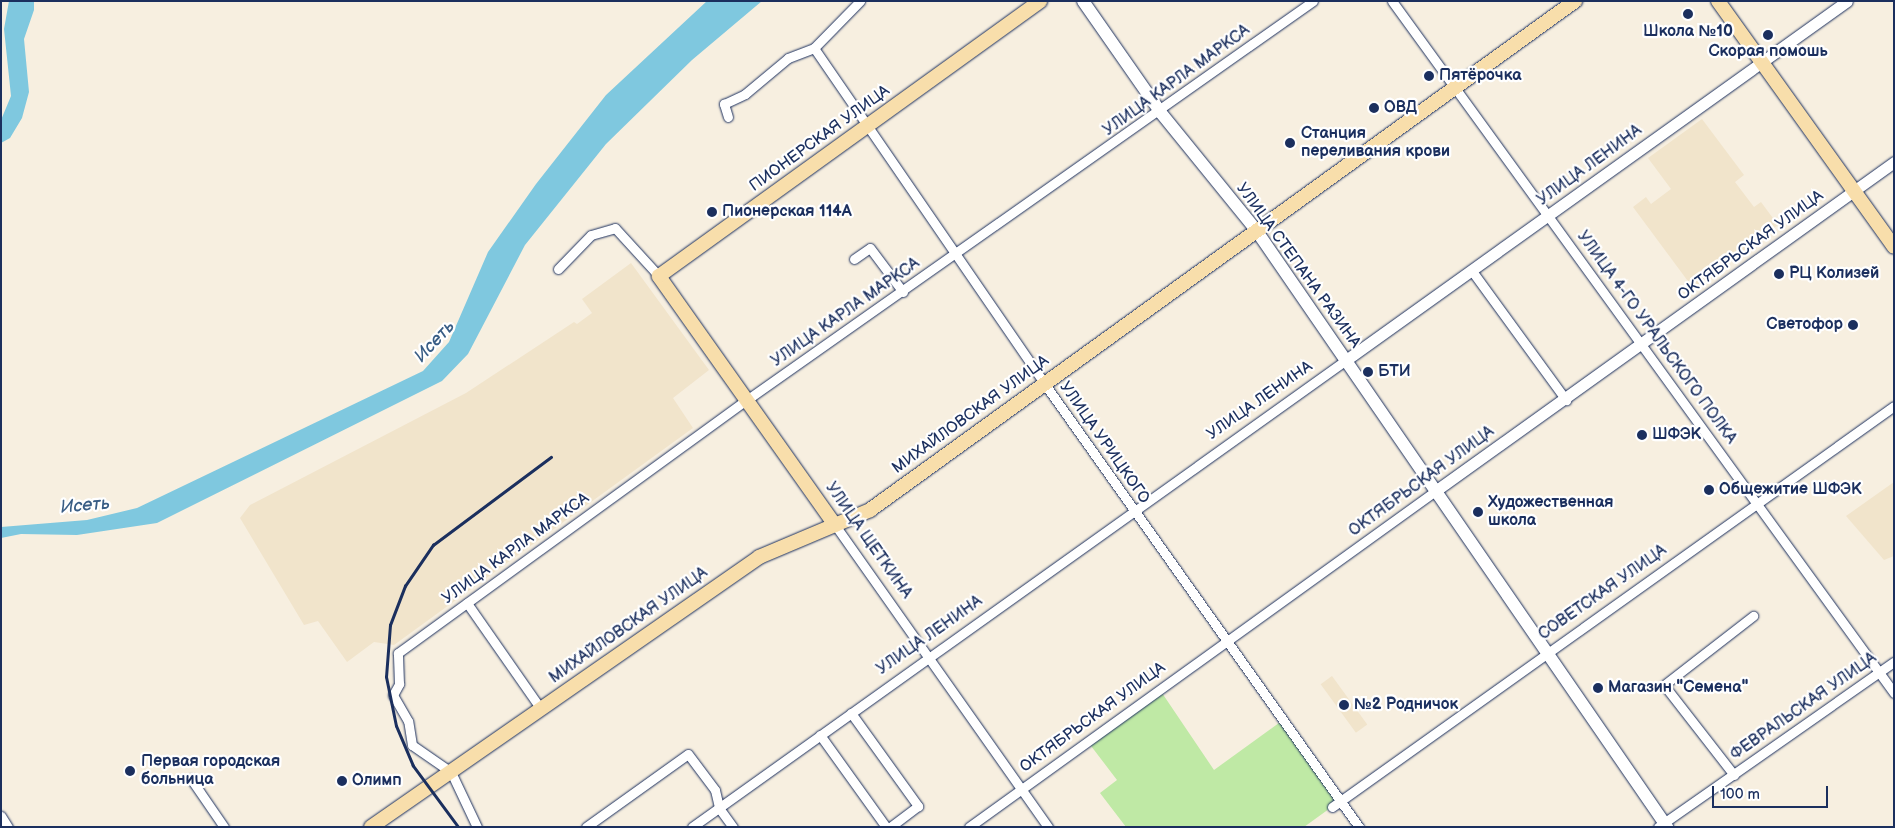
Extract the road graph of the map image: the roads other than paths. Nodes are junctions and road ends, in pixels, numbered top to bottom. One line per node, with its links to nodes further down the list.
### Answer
1 (860, 1): 9 (street)
2 (1040, 1): 14 (main road, ПИОНЕРСКАЯ УЛИЦА)
3 (1083, 1): 12 (main road, УЛИЦА СТЕПАНА РАЗИНА)
4 (1313, 1): 12 (street, УЛИЦА КАРЛА МАРКСА)
5 (1392, 1): 11 (street, УЛИЦА 4-ГО УРАЛЬСКОГО ПОЛКА)
6 (1575, 1): 11 (main road, МИХАЙЛОВСКАЯ УЛИЦА)
7 (1718, 1): 10 (main road)
8 (1847, 1): 10 (street, УЛИЦА ЛЕНИНА)
9 (814, 48): 13 (street); 14 (street, УЛИЦА УРИЦКОГО)
10 (1762, 62): 16 (main road); 17 (street, УЛИЦА ЛЕНИНА)
11 (1454, 88): 17 (street, УЛИЦА 4-ГО УРАЛЬСКОГО ПОЛКА); 18 (main road, МИХАЙЛОВСКАЯ УЛИЦА)
12 (1161, 112): 18 (main road, УЛИЦА СТЕПАНА РАЗИНА); 20 (street, УЛИЦА КАРЛА МАРКСА)
13 (728, 117)
14 (867, 126): 20 (street, УЛИЦА УРИЦКОГО); 24 (main road, ПИОНЕРСКАЯ УЛИЦА)
15 (1894, 162): 16 (street, ОКТЯБРЬСКАЯ УЛИЦА)
16 (1854, 191): 19 (main road); 26 (street, ОКТЯБРЬСКАЯ УЛИЦА)
17 (1549, 215): 23 (street, УЛИЦА ЛЕНИНА); 26 (street, УЛИЦА 4-ГО УРАЛЬСКОГО ПОЛКА)
18 (1256, 230): 27 (main road, УЛИЦА СТЕПАНА РАЗИНА); 28 (main road, МИХАЙЛОВСКАЯ УЛИЦА)
19 (1894, 247)
20 (956, 255): 25 (street, УЛИЦА КАРЛА МАРКСА); 28 (street, УЛИЦА УРИЦКОГО)
21 (854, 258): 25 (street)
22 (558, 269): 24 (street)
23 (1472, 271): 27 (street, УЛИЦА ЛЕНИНА); 30 (street)
24 (659, 276): 29 (main road, УЛИЦА ЩЕТКИНА)
25 (903, 292): 29 (street, УЛИЦА КАРЛА МАРКСА)
26 (1642, 345): 30 (street, ОКТЯБРЬСКАЯ УЛИЦА); 33 (street, УЛИЦА 4-ГО УРАЛЬСКОГО ПОЛКА)
27 (1346, 360): 32 (main road, УЛИЦА СТЕПАНА РАЗИНА); 34 (street, УЛИЦА ЛЕНИНА)
28 (1044, 383): 34 (street, УЛИЦА УРИЦКОГО); 35 (main road, МИХАЙЛОВСКАЯ УЛИЦА)
29 (748, 399): 35 (main road, УЛИЦА ЩЕТКИНА); 36 (street, УЛИЦА КАРЛА МАРКСА)
30 (1566, 400): 32 (street, ОКТЯБРЬСКАЯ УЛИЦА)
31 (1894, 406): 33 (street, СОВЕТСКАЯ УЛИЦА)
32 (1438, 489): 38 (street, ОКТЯБРЬСКАЯ УЛИЦА); 39 (main road, УЛИЦА СТЕПАНА РАЗИНА)
33 (1757, 503): 39 (street, СОВЕТСКАЯ УЛИЦА); 42 (street, УЛИЦА 4-ГО УРАЛЬСКОГО ПОЛКА)
34 (1134, 511): 38 (street, УЛИЦА УРИЦКОГО); 40 (street, УЛИЦА ЛЕНИНА)
35 (835, 525): 40 (street, УЛИЦА ЩЕТКИНА); 44 (main road, МИХАЙЛОВСКАЯ УЛИЦА)
36 (467, 603): 44 (street); 47 (street, УЛИЦА КАРЛА МАРКСА)
37 (1753, 616): 48 (street)
38 (1227, 642): 50 (street, ОКТЯБРЬСКАЯ УЛИЦА); 51 (street, УЛИЦА УРИЦКОГО)
39 (1547, 650): 51 (street, СОВЕТСКАЯ УЛИЦА); 55 (main road, УЛИЦА СТЕПАНА РАЗИНА)
40 (927, 658): 45 (street, УЛИЦА ЛЕНИНА); 50 (street, УЛИЦА ЩЕТКИНА)
41 (1894, 662): 42 (street, ФЕВРАЛЬСКАЯ УЛИЦА)
42 (1878, 672): 43 (street, УЛИЦА 4-ГО УРАЛЬСКОГО ПОЛКА); 48 (street, ФЕВРАЛЬСКАЯ УЛИЦА)
43 (1894, 693)
44 (541, 709): 47 (main road, МИХАЙЛОВСКАЯ УЛИЦА)
45 (850, 713): 46 (street, УЛИЦА ЛЕНИНА); 63 (street)
46 (820, 735): 53 (street, УЛИЦА ЛЕНИНА); 63 (street)
47 (451, 772): 58 (main road, МИХАЙЛОВСКАЯ УЛИЦА); 59 (street)
48 (1734, 775): 55 (street, ФЕВРАЛЬСКАЯ УЛИЦА)
49 (191, 779): 57 (street)
50 (1021, 790): 64 (street, ОКТЯБРЬСКАЯ УЛИЦА); 65 (street, УЛИЦА ЩЕТКИНА)
51 (1340, 801): 52 (street, СОВЕТСКАЯ УЛИЦА); 66 (street, УЛИЦА УРИЦКОГО)
52 (1332, 807)
53 (719, 808): 60 (street); 61 (street, УЛИЦА ЛЕНИНА); 62 (street)
54 (1, 816): 56 (street)
55 (1663, 825)
56 (8, 827)
57 (224, 827)
58 (372, 827)
59 (477, 827)
60 (586, 827)
61 (692, 827)
62 (733, 827)
63 (888, 827)
64 (969, 827)
65 (1048, 827)
66 (1359, 827)

